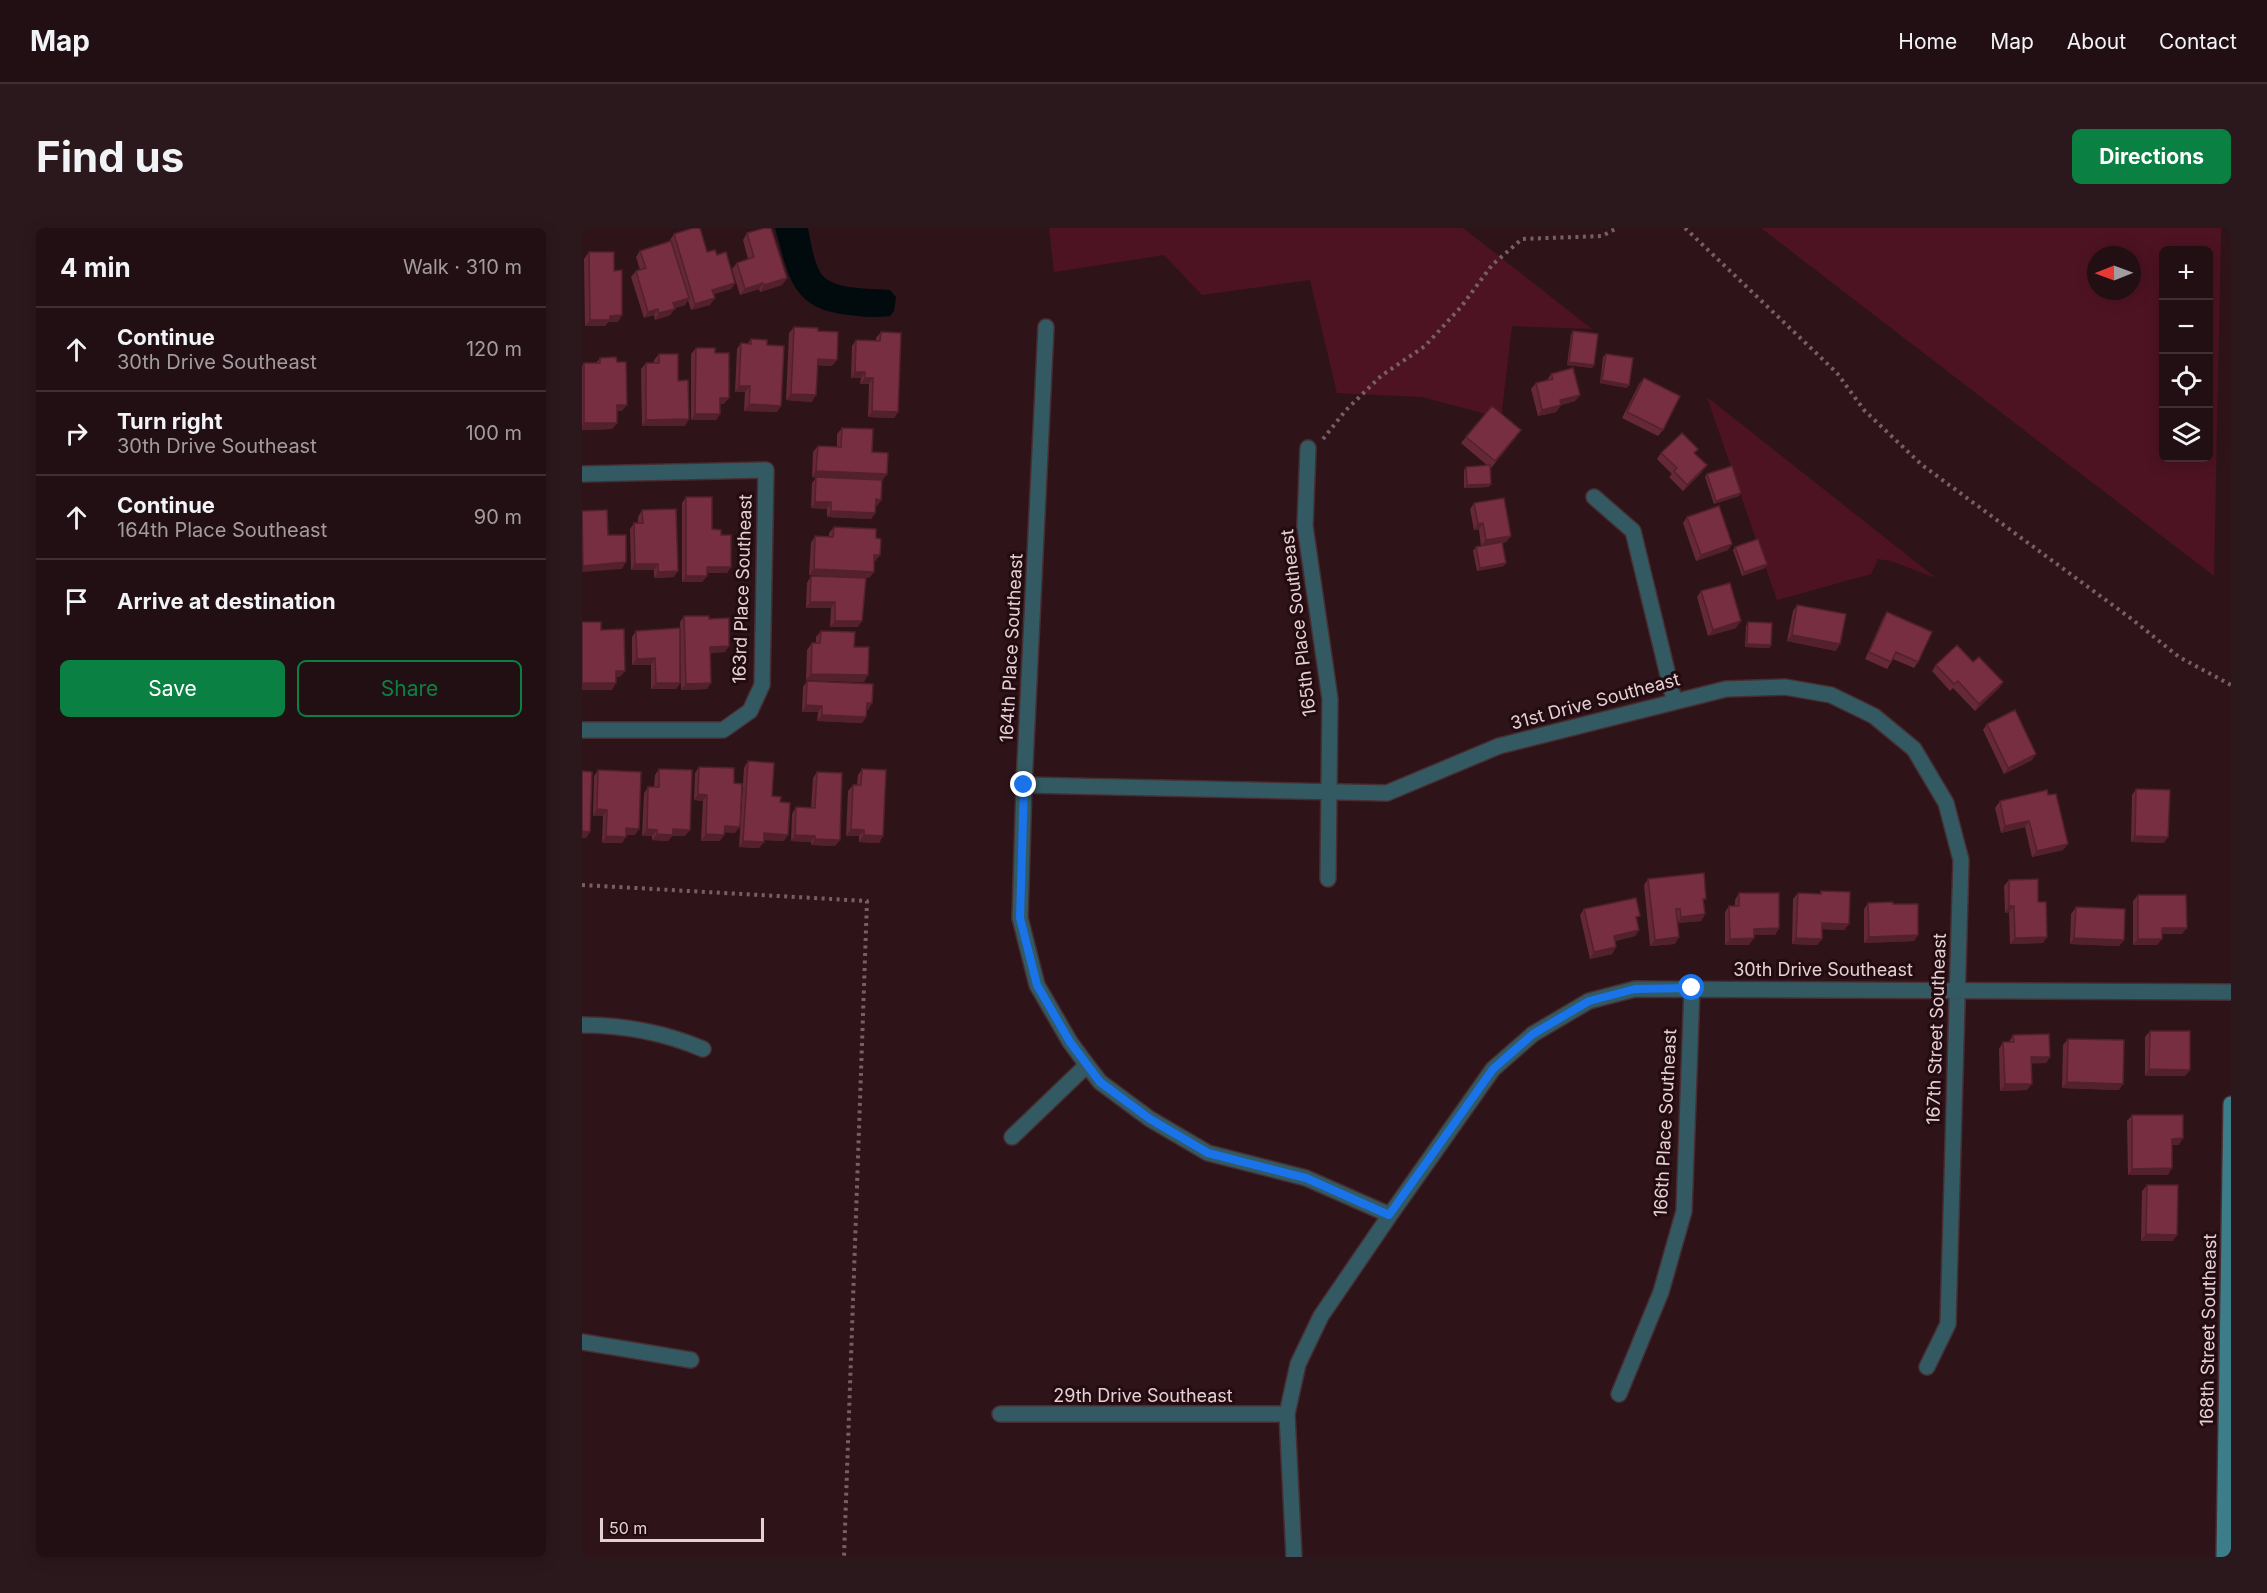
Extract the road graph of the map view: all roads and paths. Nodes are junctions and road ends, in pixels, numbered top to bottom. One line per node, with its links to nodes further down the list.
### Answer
1 (1617, 228): 4 (path)
2 (1685, 228): 7 (path)
3 (1046, 327): 11 (street, 164th Place Southeast)
4 (1308, 448): 12 (street, 165th Place Southeast)
5 (582, 474): 10 (street, 163rd Place Southeast)
6 (1594, 497): 8 (street)
7 (2231, 685)
8 (1674, 700): 9 (street, 31st Drive Southeast); 12 (street, 31st Drive Southeast)
9 (1874, 716): 16 (street, 167th Street Southeast)
10 (582, 730)
11 (1024, 785): 12 (street, 31st Drive Southeast); 20 (street, 164th Place Southeast)
12 (1329, 792): 13 (street)
13 (1328, 879)
14 (582, 885): 31 (path)
15 (1692, 988): 16 (street, 30th Drive Southeast); 23 (street, 30th Drive Southeast); 28 (street, 166th Place Southeast)
16 (1957, 989): 17 (street, 30th Drive Southeast); 26 (street, 167th Street Southeast)
17 (2231, 992)
18 (582, 1025): 19 (street)
19 (703, 1049)
20 (1087, 1065): 22 (street); 23 (street)
21 (2231, 1104): 27 (street, 168th Street Southeast)
22 (1012, 1137)
23 (1389, 1215): 30 (street)
24 (582, 1342): 25 (street)
25 (691, 1360)
26 (1927, 1367)
27 (2229, 1376): 33 (street, 168th Street Southeast)
28 (1619, 1394)
29 (1000, 1414): 30 (street, 29th Drive Southeast)
30 (1287, 1414): 32 (street)
31 (844, 1557)
32 (1294, 1557)
33 (2224, 1557)

